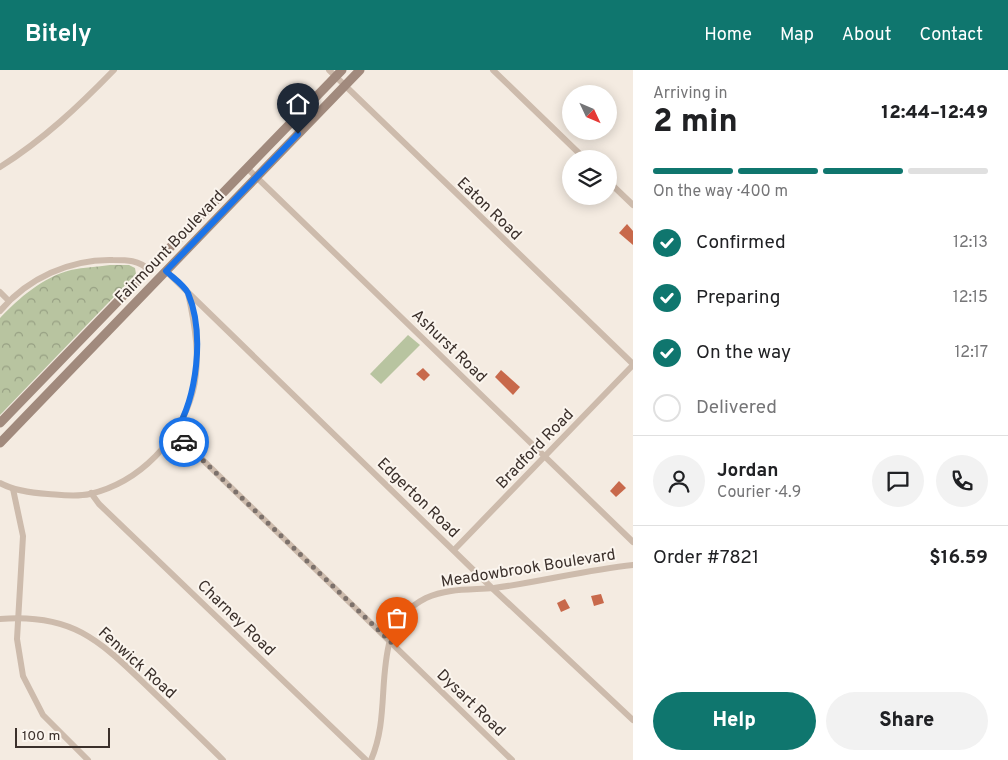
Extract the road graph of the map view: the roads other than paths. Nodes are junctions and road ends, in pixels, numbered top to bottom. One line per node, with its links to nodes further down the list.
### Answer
1 (114, 70): 7 (street)
2 (360, 70): 5 (main road, Fairmount Boulevard)
3 (493, 70): 6 (street)
4 (335, 72): 5 (street, Eaton Road); 8 (main road, Fairmount Boulevard)
5 (345, 86): 9 (main road, Fairmount Boulevard); 18 (street, Eaton Road)
6 (576, 150)
7 (0, 167)
8 (247, 168): 9 (street, Ashurst Road); 12 (main road, Fairmount Boulevard)
9 (256, 178): 13 (main road, Fairmount Boulevard); 22 (street, Ashurst Road)
10 (617, 190): 11 (street)
11 (633, 205)
12 (149, 270): 16 (street); 19 (main road, Fairmount Boulevard)
13 (166, 271): 15 (street, Edgerton Road); 21 (main road, Fairmount Boulevard)
14 (0, 292): 16 (street)
15 (187, 292): 20 (street); 27 (street, Edgerton Road)
16 (10, 301): 17 (street)
17 (0, 311)
18 (633, 364): 22 (street, Bradford Road)
19 (0, 423)
20 (175, 433): 25 (street); 32 (street, Dysart Road)
21 (0, 443)
22 (546, 456): 26 (street, Ashurst Road); 27 (street, Bradford Road)
23 (0, 483): 24 (street)
24 (13, 489): 25 (street); 30 (street)
25 (91, 493): 36 (street, Charney Road)
26 (633, 542)
27 (454, 550): 29 (street, Edgerton Road)
28 (633, 565): 29 (street, Meadowbrook Boulevard)
29 (492, 588): 32 (street, Meadowbrook Boulevard); 33 (street, Edgerton Road)
30 (18, 618): 31 (street, Fenwick Road); 34 (street); 35 (street, Fenwick Road)
31 (0, 619)
32 (390, 641): 37 (street, Meadowbrook Boulevard); 38 (street, Dysart Road)
33 (633, 720)
34 (88, 760)
35 (224, 760)
36 (366, 760)
37 (371, 760)
38 (512, 760)

